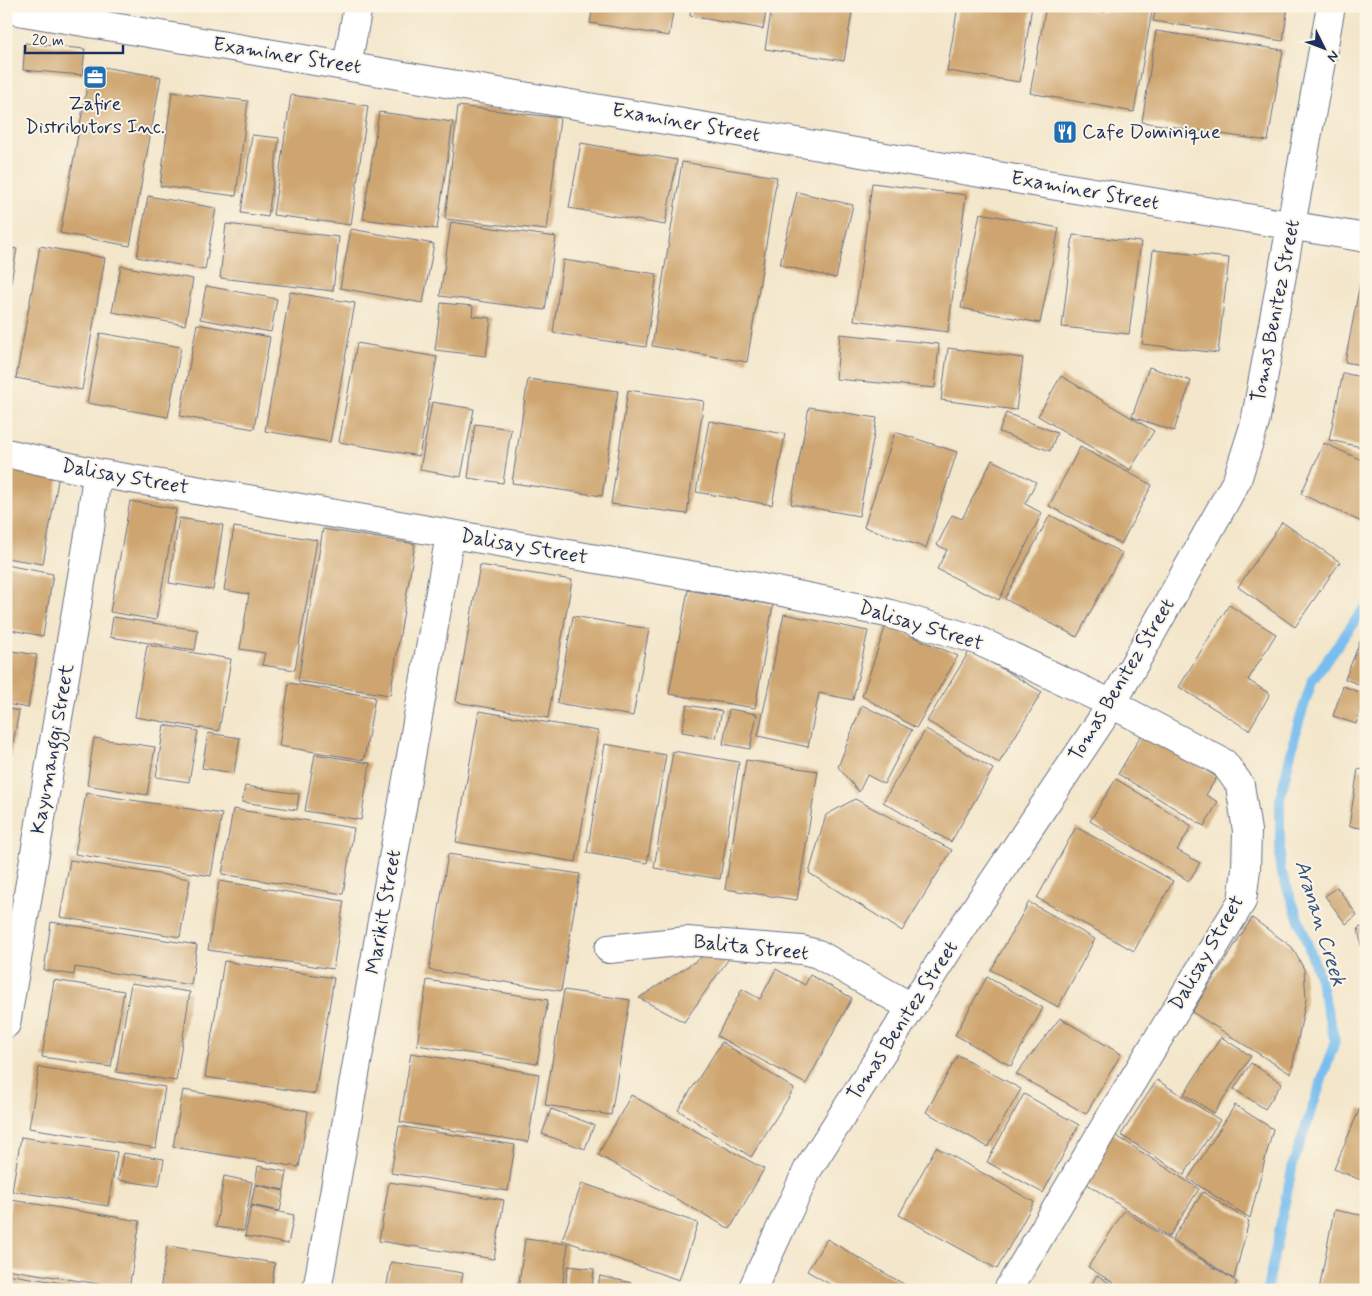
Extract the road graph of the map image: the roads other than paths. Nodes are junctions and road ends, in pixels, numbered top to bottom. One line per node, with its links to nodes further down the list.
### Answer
1 (358, 6): 4 (street)
2 (1331, 6): 5 (street, Tomas Benitez Street)
3 (6, 9): 4 (street, Examiner Street)
4 (347, 66): 5 (street, Examiner Street)
5 (1292, 226): 6 (street, Examiner Street); 10 (street, Tomas Benitez Street)
6 (1366, 238)
7 (6, 453): 8 (street, Dalisay Street)
8 (96, 473): 9 (street, Dalisay Street); 13 (street, Kayumanggi Street)
9 (450, 535): 10 (street, Dalisay Street); 14 (street, Marikit Street)
10 (1112, 704): 12 (street, Tomas Benitez Street); 16 (street, Dalisay Street)
11 (609, 949): 12 (street, Balita Street)
12 (911, 1007): 15 (street, Tomas Benitez Street)
13 (6, 1024)
14 (318, 1290)
15 (752, 1290)
16 (1008, 1290)

